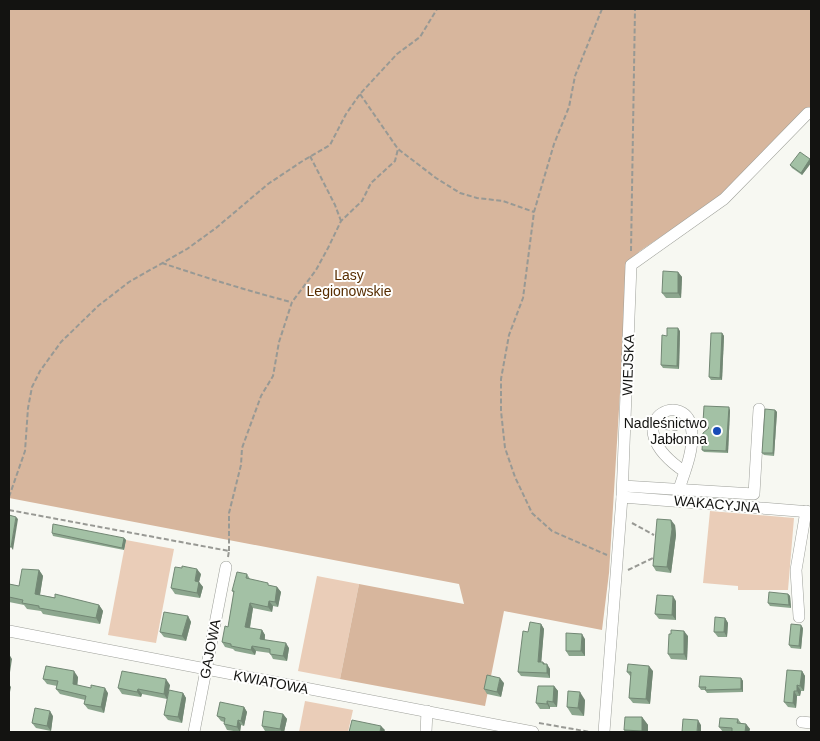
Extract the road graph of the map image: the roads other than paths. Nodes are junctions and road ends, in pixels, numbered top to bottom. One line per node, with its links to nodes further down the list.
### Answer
1 (811, 114): 5 (street, WIEJSKA)
2 (759, 409): 4 (street)
3 (685, 472): 3 (street); 4 (street)
4 (680, 489): 5 (street)
5 (622, 491): 6 (street, WAKACYJNA); 15 (street, WIEJSKA)
6 (809, 512): 8 (street)
7 (226, 567): 10 (street, GAJOWA)
8 (799, 617)
9 (9, 631): 10 (street, KWIATOWA)
10 (206, 669): 11 (street, KWIATOWA); 12 (street, GAJOWA)
11 (427, 711): 13 (street); 14 (street, KWIATOWA)
12 (194, 732)
13 (426, 732)
14 (533, 732)
15 (604, 732)

